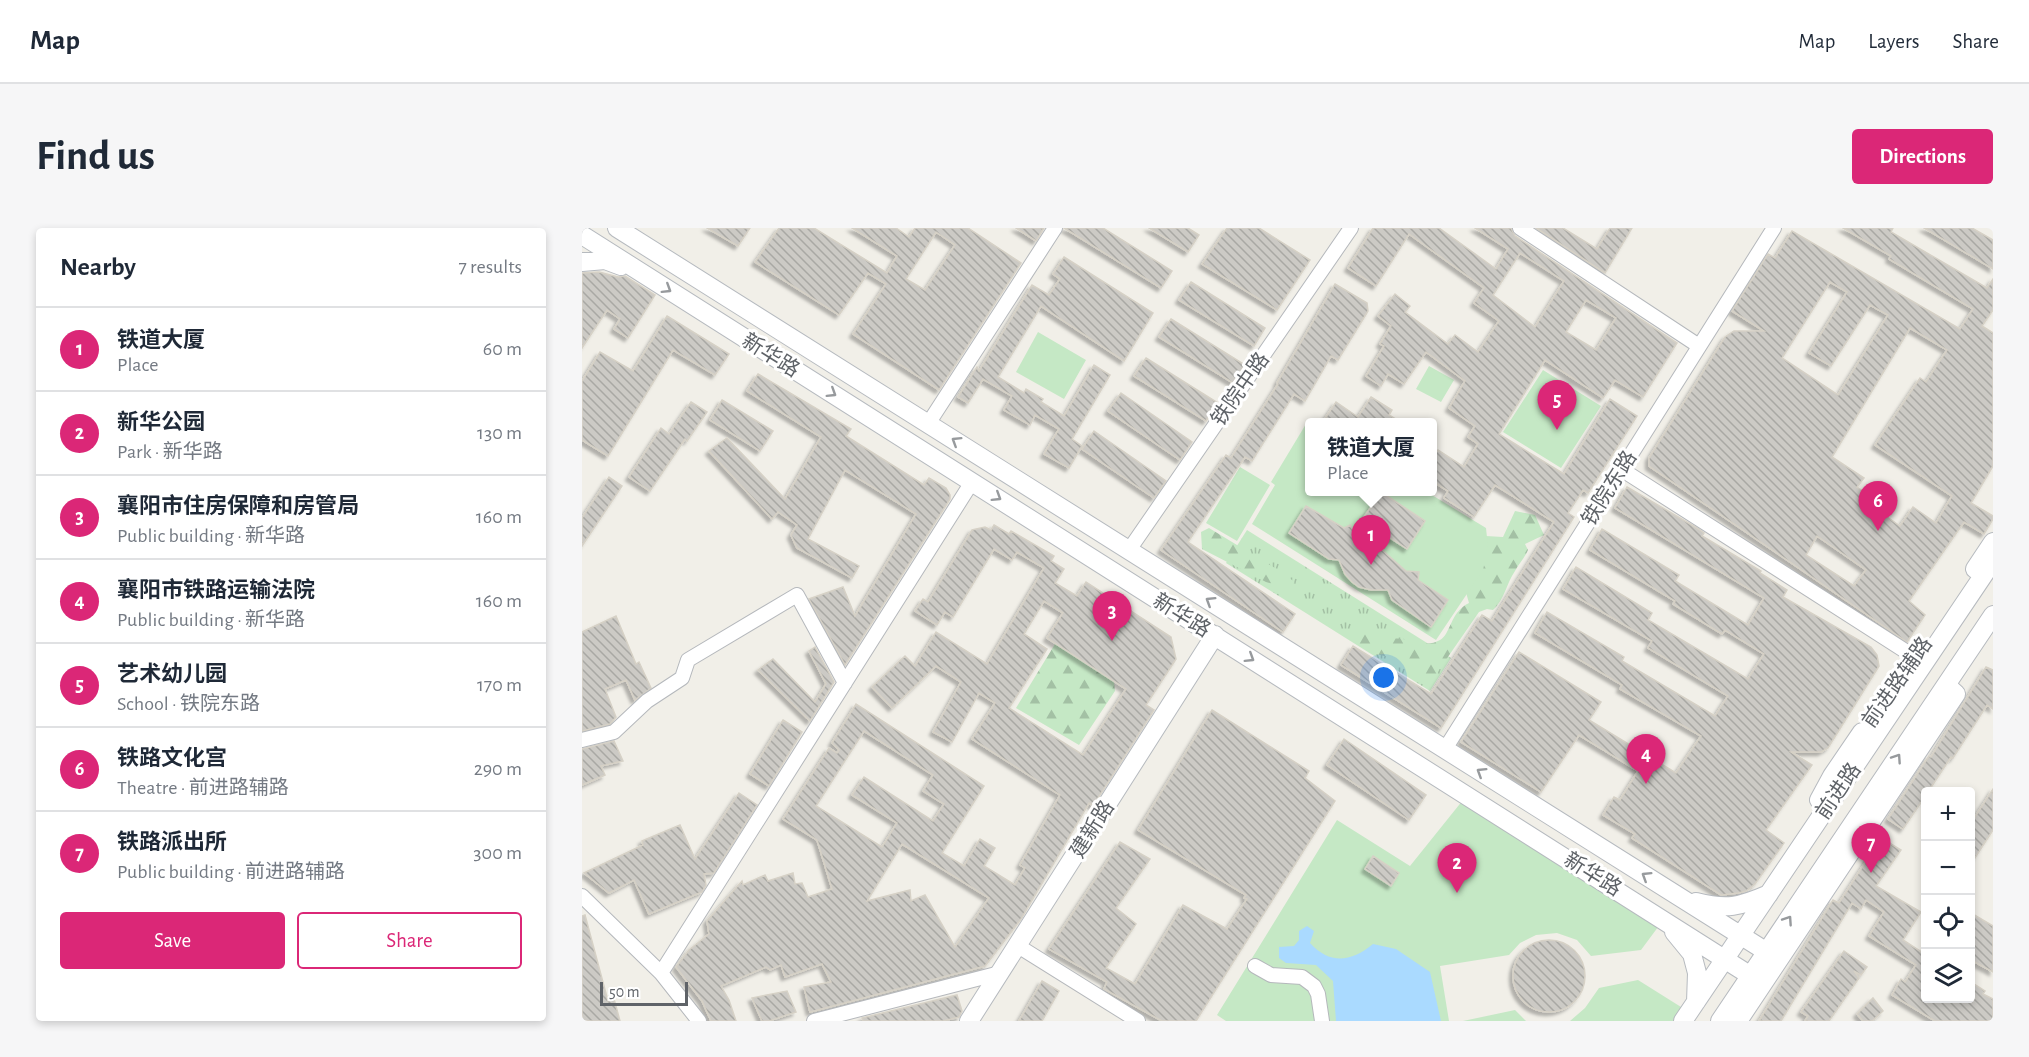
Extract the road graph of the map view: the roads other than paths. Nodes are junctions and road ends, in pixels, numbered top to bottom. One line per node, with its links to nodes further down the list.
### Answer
1 (617, 228): 10 (main road, 新华路)
2 (639, 228): 10 (main road)
3 (1055, 228): 12 (street)
4 (1351, 228): 16 (street, 铁院中路)
5 (1520, 228): 11 (street)
6 (1774, 228): 11 (street, 铁院东路)
7 (582, 235): 9 (main road, 新华路)
8 (582, 262): 9 (main road)
9 (641, 273): 14 (main road, 新华路, one-way to 14)
10 (753, 314): 12 (main road, 新华路)
11 (1699, 346): 13 (street, 铁院东路)
12 (928, 424): 16 (main road, 新华路, one-way to 12)
13 (1621, 470): 23 (street); 27 (street, 铁院东路)
14 (972, 482): 22 (main road, 新华路, one-way to 22); 24 (street)
15 (1993, 542): 23 (main road, 前进路辅路)
16 (1129, 550): 27 (main road, 新华路, one-way to 16)
17 (1993, 561): 18 (main road, 前进路)
18 (1970, 593): 19 (main road); 20 (main road, 前进路)
19 (1993, 609)
20 (1957, 614): 21 (main road); 23 (main road, 前进路)
21 (1990, 626): 25 (main road, 前进路)
22 (1215, 635): 31 (main road, 新华路, one-way to 31); 33 (main road, 建新路)
23 (1919, 660): 28 (main road, 前进路)
24 (845, 683): 26 (street); 37 (street)
25 (1946, 686): 34 (main road, 前进路, one-way to 25); 49 (main road, 前进路辅路)
26 (582, 740)
27 (1445, 749): 30 (main road, 新华路, one-way to 27)
28 (1770, 891): 30 (main road); 32 (main road, 前进路)
29 (582, 896): 37 (street)
30 (1683, 898): 32 (main road, 新华路)
31 (1664, 919): 35 (main road, 新华路); 40 (main road)
32 (1741, 935): 34 (main road, 新华路); 35 (main road, 前进路)
33 (1018, 946): 38 (main road, 建新路); 44 (street)
34 (1767, 952): 39 (main road, 前进路)
35 (1725, 958): 39 (main road, 新华路); 40 (main road, 前进路)
36 (1255, 966): 45 (street)
37 (661, 973): 41 (street)
38 (1000, 973): 42 (street); 43 (main road, 建新路)
39 (1751, 976): 48 (main road, 前进路)
40 (1696, 1002): 46 (main road); 47 (main road, 前进路)
41 (699, 1021)
42 (814, 1021)
43 (969, 1021)
44 (1138, 1021)
45 (1322, 1021)
46 (1671, 1021)
47 (1683, 1021)
48 (1720, 1021)
49 (1738, 1021)

